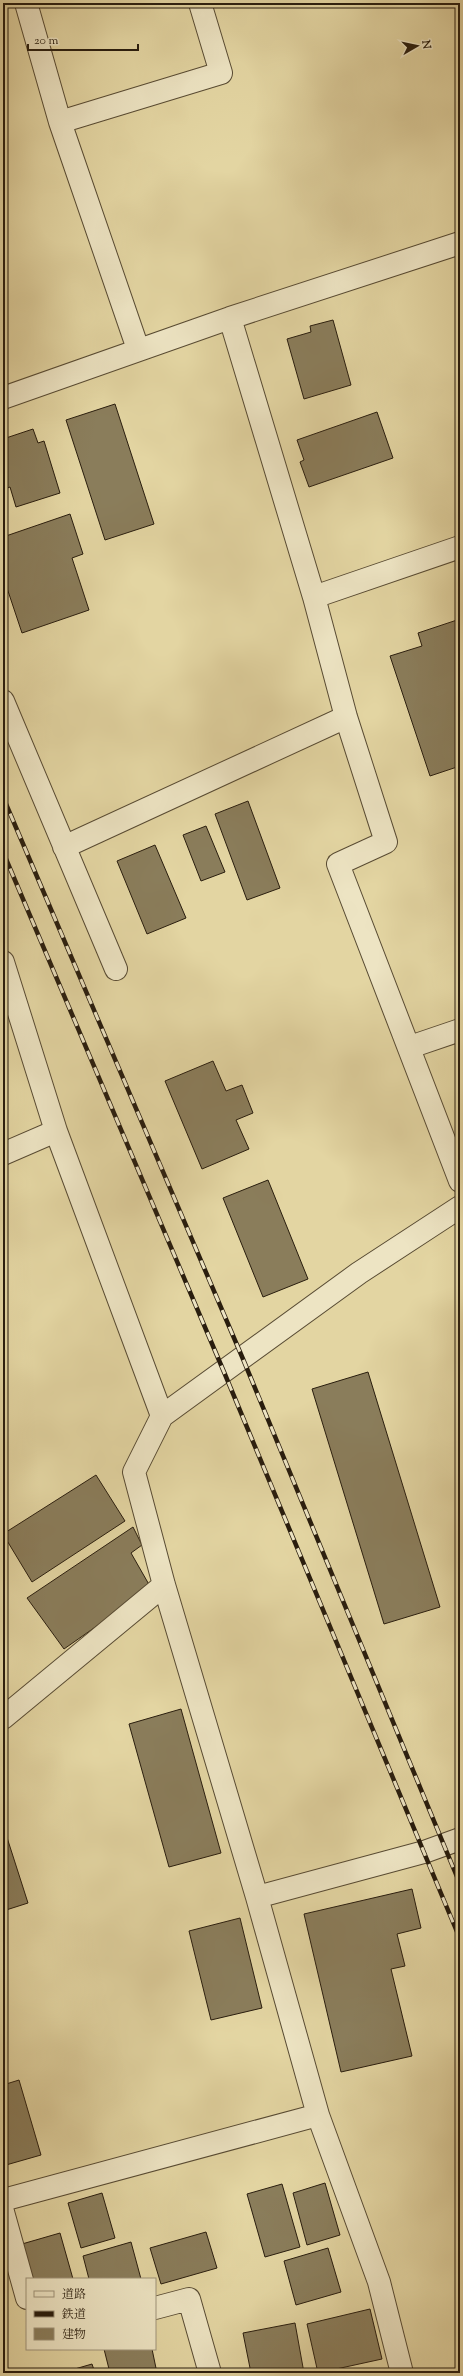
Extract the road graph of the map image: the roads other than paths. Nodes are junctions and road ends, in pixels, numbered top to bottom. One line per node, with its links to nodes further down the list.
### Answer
1 (26, 3): 3 (street)
2 (200, 3): 3 (street)
3 (60, 122): 6 (street)
4 (460, 243): 5 (street)
5 (230, 318): 6 (street); 9 (street)
6 (138, 349): 7 (street)
7 (3, 398)
8 (460, 547): 9 (street)
9 (314, 597): 11 (street)
10 (3, 701): 12 (street)
11 (346, 717): 12 (street); 16 (street)
12 (64, 847): 14 (street)
13 (3, 962): 17 (street)
14 (116, 969)
15 (460, 1030): 16 (street)
16 (410, 1047): 19 (street)
17 (56, 1131): 18 (street); 21 (street)
18 (3, 1154)
19 (460, 1181)
20 (460, 1207): 21 (street)
21 (162, 1416): 22 (street)
22 (164, 1585): 23 (street); 25 (street)
23 (3, 1718)
24 (460, 1839): 25 (street)
25 (257, 1897): 26 (street)
26 (318, 2115): 27 (street); 32 (street)
27 (3, 2200)
28 (3, 2212): 29 (street)
29 (26, 2294)
30 (156, 2308): 31 (street)
31 (210, 2373)
32 (402, 2373)

